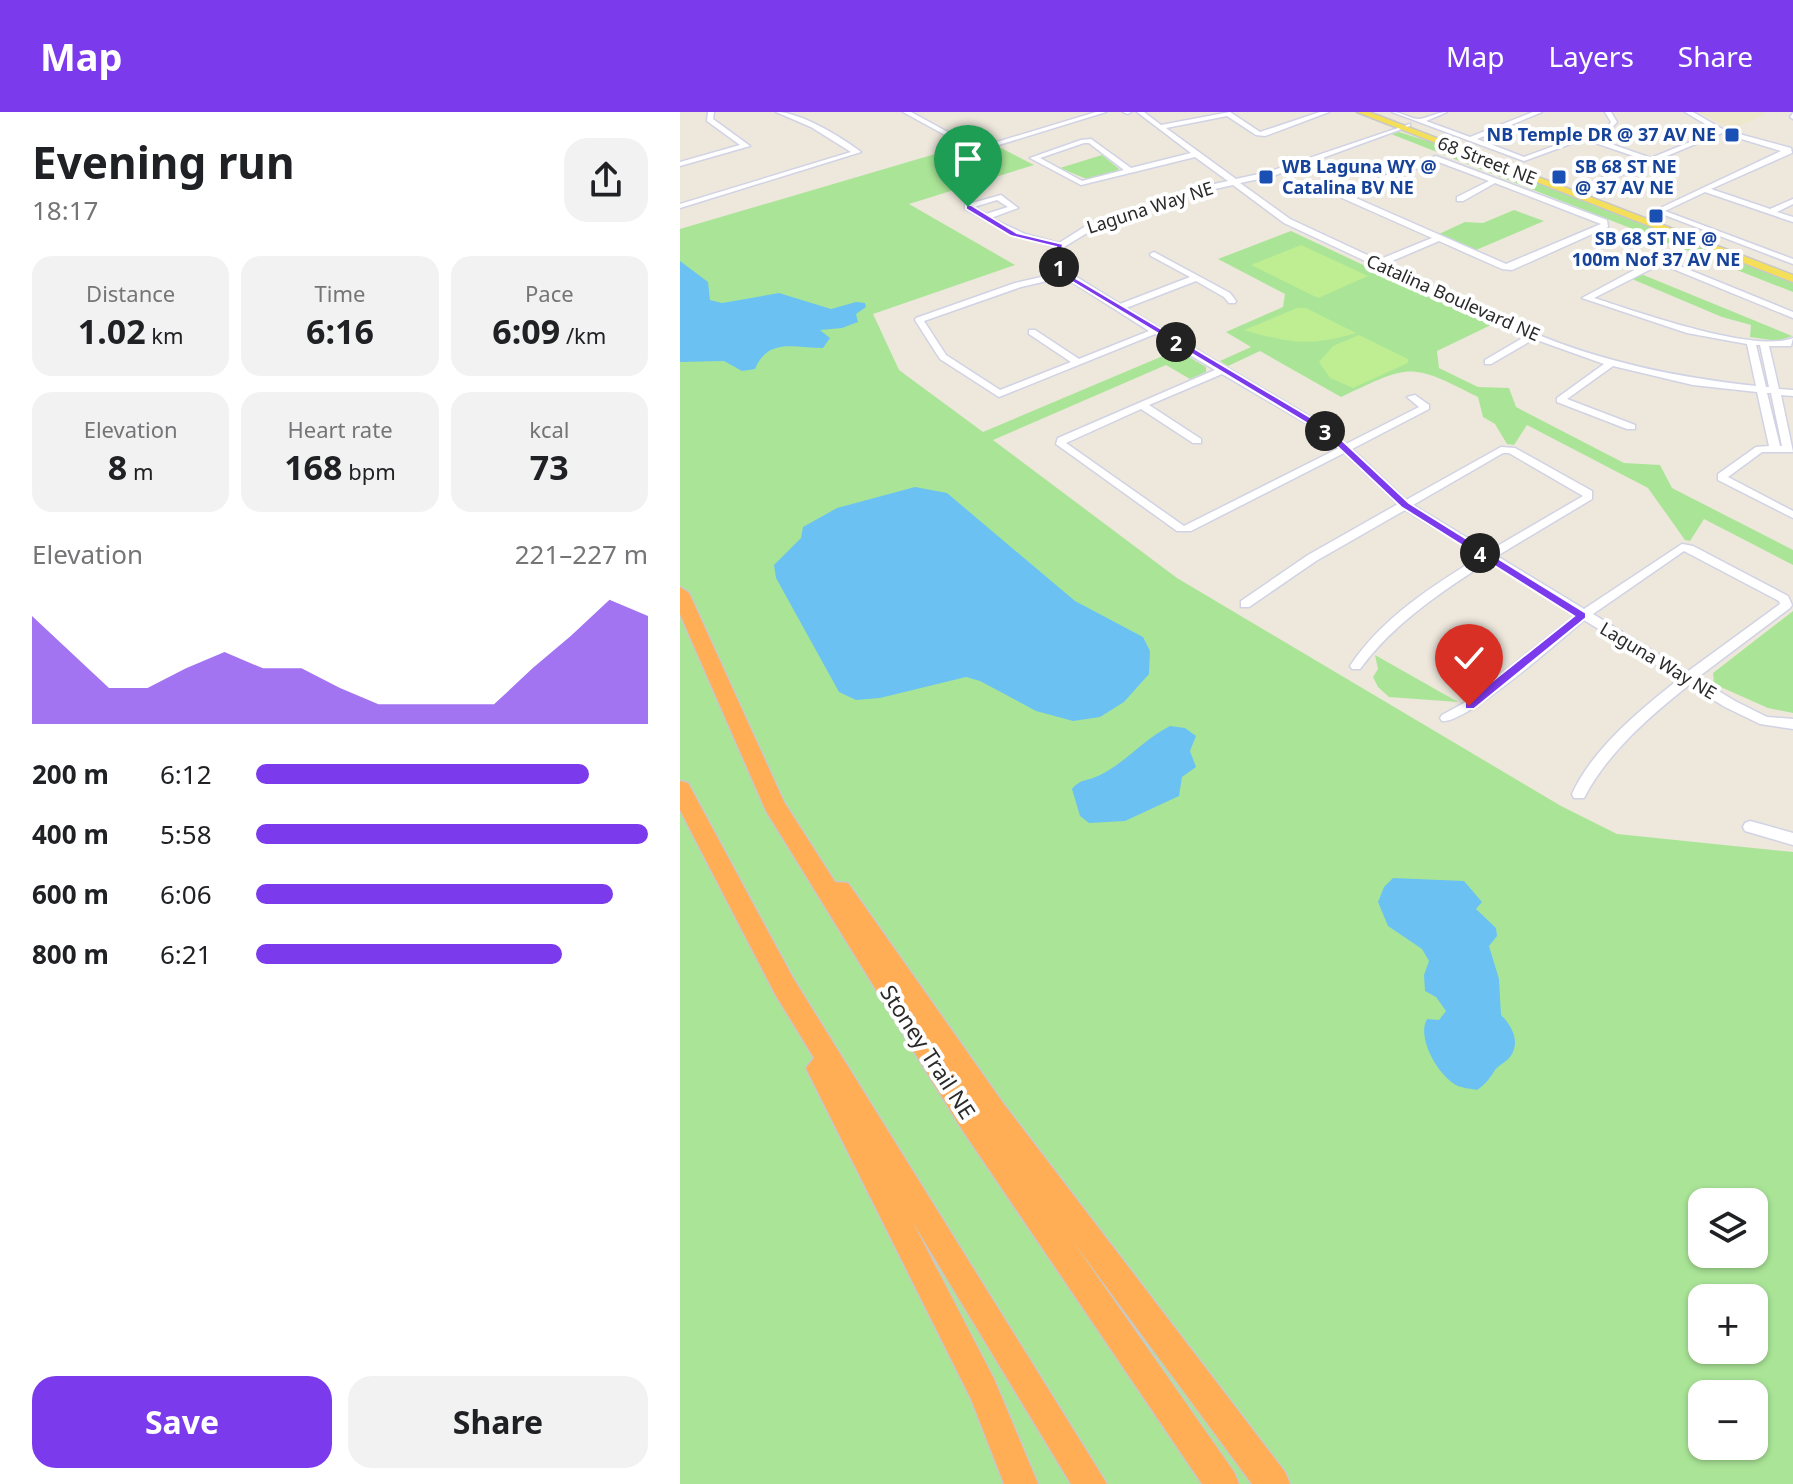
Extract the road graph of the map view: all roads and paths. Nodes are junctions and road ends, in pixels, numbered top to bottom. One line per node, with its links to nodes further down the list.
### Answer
1 (711, 112): 28 (street)
2 (779, 112): 38 (street)
3 (906, 112): 16 (street)
4 (1103, 112): 16 (street)
5 (1115, 112): 16 (street)
6 (1127, 112): 18 (street, Catalina Boulevard NE)
7 (1140, 112): 18 (street, Catalina Boulevard NE)
8 (1326, 112): 15 (street)
9 (1361, 112): 17 (main road, 68 Street NE)
10 (1395, 112): 19 (street)
11 (1444, 112): 19 (street, Laguna Way NE)
12 (1539, 112): 24 (street)
13 (1608, 112): 23 (street)
14 (1688, 112): 21 (street)
15 (1226, 113): 20 (street)
16 (1087, 114)
17 (1376, 115): 19 (main road, 68 Street NE); 22 (main road)
18 (1147, 119): 20 (street, Catalina Boulevard NE)
19 (1409, 124): 22 (street, Laguna Way NE); 24 (street); 34 (main road, 68 Street NE)
20 (1160, 127): 26 (street, Catalina Boulevard NE)
21 (1722, 131): 25 (street); 27 (street)
22 (1388, 132): 31 (street, Laguna Way NE)
23 (1585, 137): 24 (street); 27 (street)
24 (1469, 140)
25 (1790, 151): 33 (street)
26 (1197, 154): 29 (street); 31 (street, Catalina Boulevard NE)
27 (1651, 160): 32 (street)
28 (680, 164)
29 (1128, 170): 29 (street)
30 (1496, 180): 35 (street); 42 (street); 42 (street)
31 (1233, 182): 43 (street, Laguna Way NE); 46 (street, Catalina Boulevard NE)
32 (1592, 185): 34 (street); 37 (main road)
33 (1705, 189): 39 (street); 45 (street)
34 (1576, 192): 37 (main road, 68 Street NE); 50 (main road, 68 Street NE)
35 (1460, 199)
36 (1793, 201): 39 (street)
37 (1610, 202): 47 (main road, 68 Street NE)
38 (680, 206)
39 (1770, 212): 41 (street)
40 (985, 217): 40 (street); 43 (street)
41 (1793, 220)
42 (1442, 240): 46 (street)
43 (1060, 246): 48 (street, Laguna Way NE)
44 (1154, 254): 49 (street)
45 (1790, 259)
46 (1381, 265): 56 (street, Catalina Boulevard NE)
47 (1793, 272)
48 (1064, 274): 52 (street, Laguna Way NE); 60 (street)
49 (1196, 278): 51 (street); 52 (street)
50 (1793, 279)
51 (1232, 301)
52 (1119, 308): 54 (street, Laguna Way NE)
53 (1793, 315): 58 (street)
54 (1156, 331): 60 (street); 63 (street, Laguna Way NE)
55 (1032, 332): 60 (street)
56 (1533, 336): 61 (street); 62 (street, Catalina Boulevard NE)
57 (1793, 341): 59 (street)
58 (1751, 342): 59 (street); 64 (street)
59 (1764, 343): 65 (street)
60 (1078, 362)
61 (1488, 362)
62 (1611, 363): 64 (street, Catalina Boulevard NE); 69 (street)
63 (1222, 370): 68 (street); 72 (street, Laguna Way NE)
64 (1764, 390): 65 (street, Catalina Boulevard NE); 71 (street)
65 (1776, 392): 66 (street, Catalina Boulevard NE); 73 (street)
66 (1793, 393)
67 (1412, 397): 72 (street)
68 (1142, 405): 70 (street); 72 (street)
69 (1631, 427)
70 (1197, 441)
71 (1775, 448): 73 (street); 75 (street)
72 (1346, 449): 74 (street, Laguna Way NE)
73 (1791, 449)
74 (1405, 505): 76 (street, Laguna Way NE); 76 (street); 78 (street)
75 (1793, 515)
76 (1487, 557): 79 (street, Laguna Way NE); 80 (street)
77 (680, 593): 86 (highway, Stoney Trail NE)
78 (1245, 604)
79 (1582, 616): 81 (street, Laguna Way NE); 81 (street); 82 (street)
80 (1356, 666)
81 (1686, 678): 83 (street, Laguna Way NE); 85 (street)
82 (1447, 718)
83 (1793, 724)
84 (680, 789): 89 (highway)
85 (1579, 794)
86 (774, 805): 92 (highway, Stoney Trail NE); 93 (highway)
87 (1750, 827): 88 (street)
88 (1793, 839)
89 (784, 986): 90 (highway); 91 (highway)
90 (1021, 1484)
91 (1090, 1484)
92 (1222, 1484)
93 (1273, 1484)

